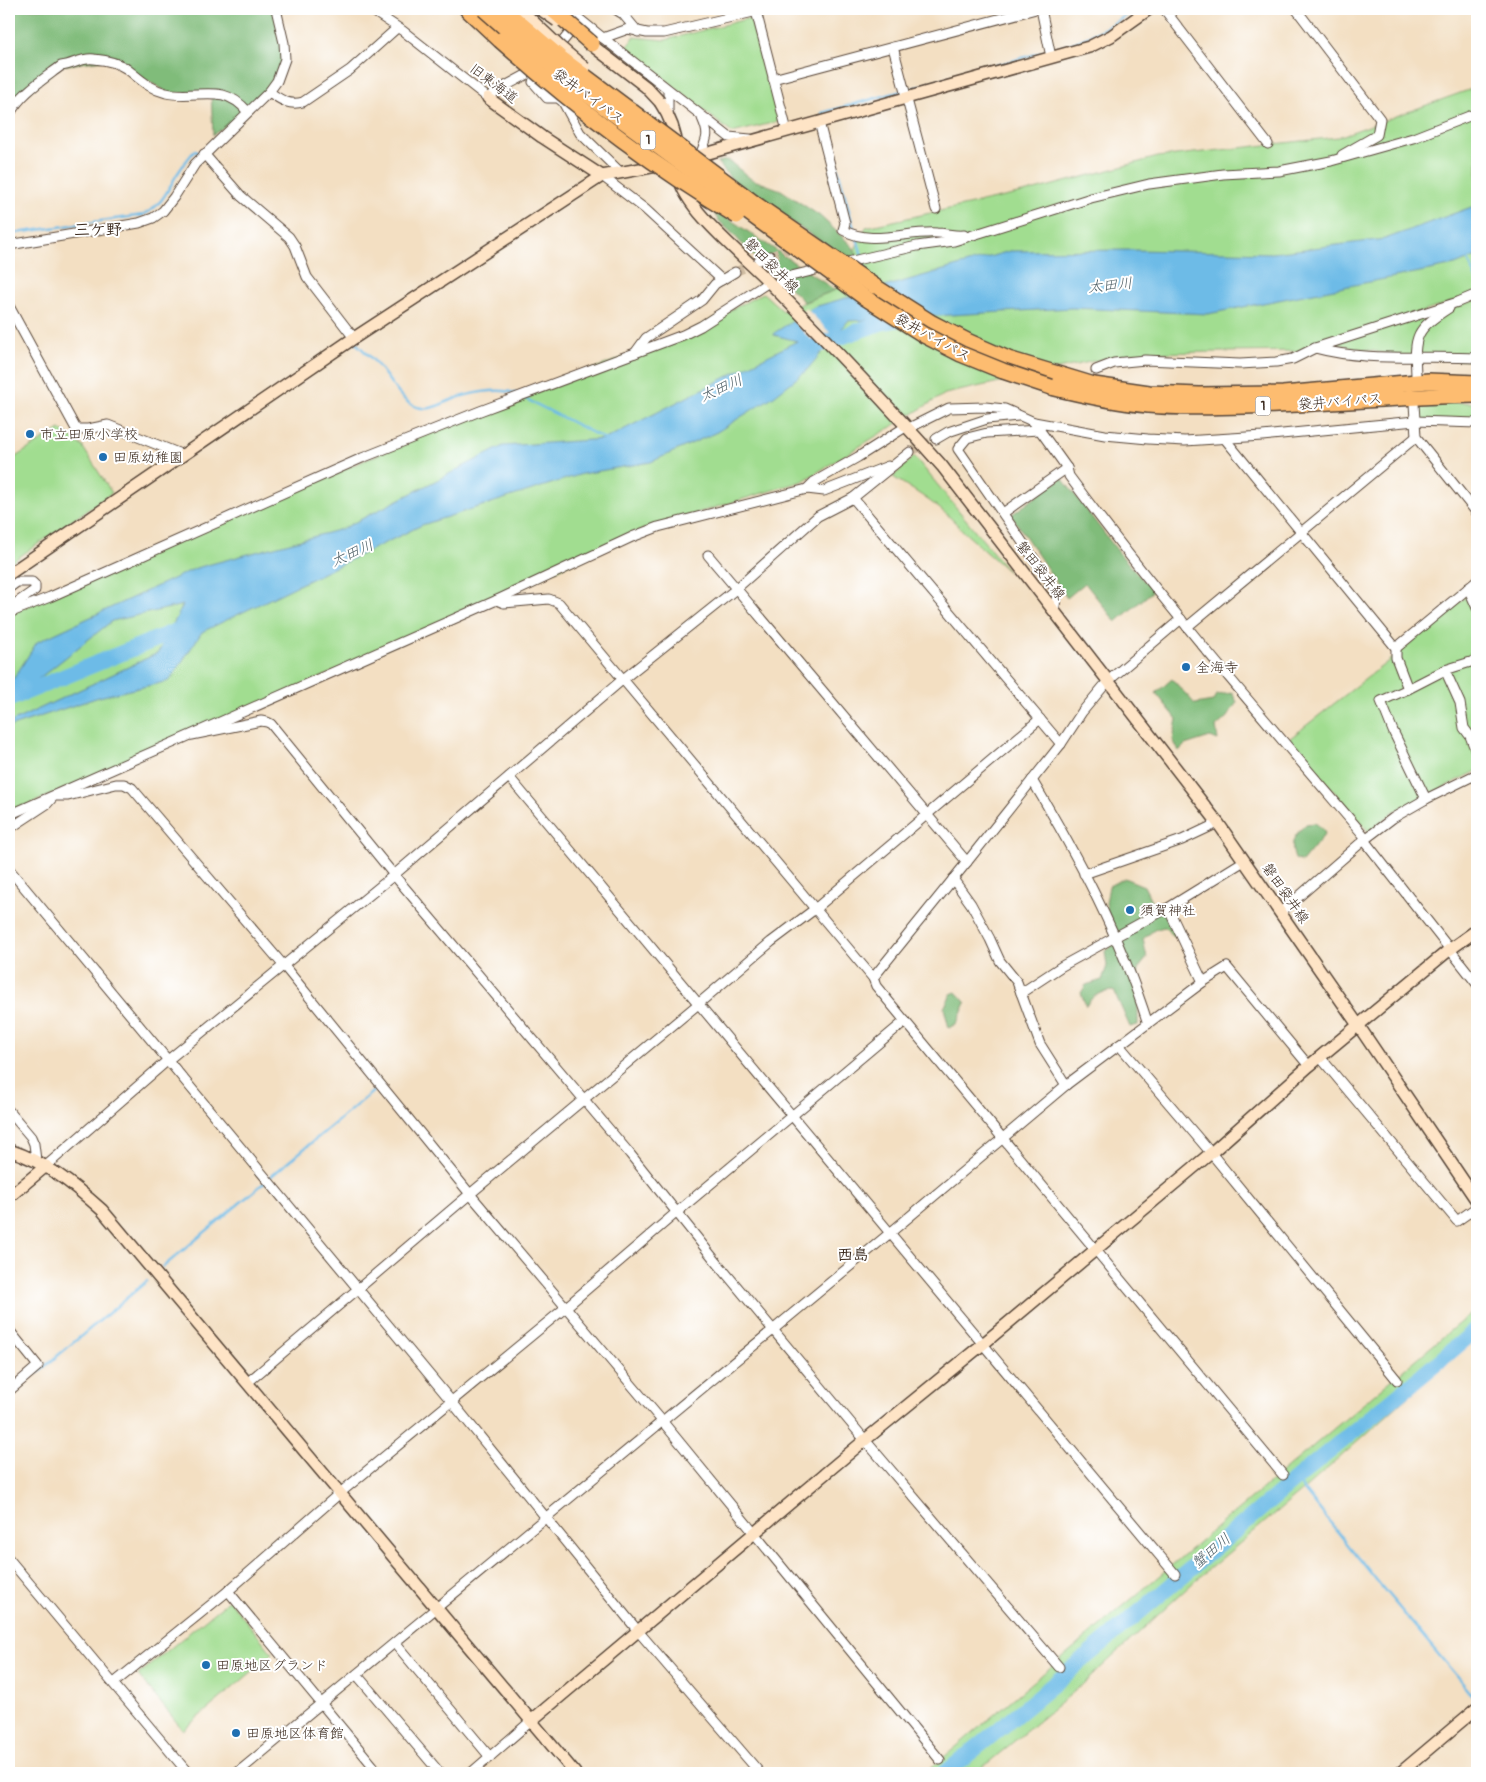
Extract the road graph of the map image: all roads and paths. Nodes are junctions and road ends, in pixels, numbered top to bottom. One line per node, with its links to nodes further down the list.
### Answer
1 (276, 9): 27 (street)
2 (370, 9): 19 (street, 旧東海道)
3 (467, 9): 50 (highway, 1, bridge)
4 (484, 9): 50 (highway, 袋井バイパス / 1, bridge)
5 (504, 9): 40 (highway, 袋井バイパス / 1, bridge)
6 (520, 9): 40 (street, bridge)
7 (540, 9): 21 (street, 磐田袋井線, bridge)
8 (552, 9): 21 (highway, bridge)
9 (567, 9): 18 (street)
10 (615, 9): 20 (street)
11 (766, 9): 17 (street)
12 (1036, 9): 22 (street)
13 (1040, 9): 23 (street)
14 (1149, 9): 23 (street)
15 (1164, 9): 38 (street)
16 (1296, 9): 41 (street)
17 (756, 11): 20 (street); 25 (street)
18 (580, 20): 21 (street); 24 (street)
19 (398, 28): 27 (street); 28 (street, 旧東海道)
20 (638, 32): 21 (street)
21 (597, 41): 26 (street); 32 (street, 磐田袋井線, bridge)
22 (893, 47): 25 (street); 29 (street)
23 (1051, 57): 29 (street)
24 (539, 68): 28 (street); 43 (street)
25 (773, 79): 36 (street)
26 (668, 90): 32 (street); 34 (street)
27 (269, 92): 30 (street)
28 (488, 98): 44 (street, 旧東海道)
29 (906, 98): 35 (street); 45 (street)
30 (248, 112): 33 (street); 39 (street)
31 (1477, 113): 41 (street)
32 (668, 114): 42 (street, 磐田袋井線)
33 (9, 115)
34 (701, 116): 37 (street); 40 (street)
35 (819, 122): 36 (street); 46 (street)
36 (786, 131): 37 (street)
37 (755, 140): 40 (street)
38 (1268, 144)
39 (204, 154): 47 (street); 57 (street)
40 (699, 158): 42 (street); 64 (highway, 袋井バイパス / 1, bridge)
41 (1331, 161): 46 (street)
42 (676, 162): 43 (street); 53 (street, 磐田袋井線)
43 (620, 172): 44 (street)
44 (602, 176): 52 (street); 57 (street)
45 (936, 209)
46 (980, 233): 53 (street)
47 (9, 245)
48 (770, 256): 49 (street)
49 (759, 260)
50 (818, 264): 64 (highway, 袋井バイパス / 1, bridge)
51 (735, 272): 52 (street)
52 (722, 280): 59 (street)
53 (774, 288): 59 (street); 73 (street, 磐田袋井線)
54 (1477, 294): 55 (street)
55 (1458, 302): 58 (street); 60 (street)
56 (10, 312): 79 (street)
57 (354, 338): 79 (street)
58 (1315, 348): 60 (street); 62 (street)
59 (635, 354): 97 (street)
60 (1415, 358): 61 (street); 63 (street)
61 (1477, 358)
62 (1096, 370)
63 (1416, 375)
64 (1053, 380): 65 (highway, 袋井バイパス / 1); 67 (highway, 袋井バイパス / 1)
65 (1477, 383)
66 (1477, 395): 67 (highway, 袋井バイパス / 1)
67 (1429, 396): 68 (highway)
68 (1477, 399)
69 (1414, 404): 71 (street)
70 (1018, 416): 73 (street); 74 (street); 76 (street)
71 (1415, 422): 72 (street); 75 (street); 77 (street)
72 (1477, 423)
73 (906, 425): 82 (street); 96 (street, 磐田袋井線)
74 (1037, 426): 77 (street); 81 (street); 84 (street)
75 (1416, 438): 85 (street); 86 (street)
76 (936, 439)
77 (1225, 439): 86 (street)
78 (910, 452): 80 (street)
79 (183, 455): 88 (street)
80 (897, 462): 82 (street); 83 (street)
81 (1067, 468): 84 (street); 98 (street)
82 (807, 490): 93 (street)
83 (853, 498): 92 (street); 105 (street)
84 (1003, 513): 96 (street)
85 (1477, 513)
86 (1301, 532): 98 (street); 99 (street)
87 (708, 555): 92 (street)
88 (9, 574)
89 (1477, 581): 91 (street)
90 (9, 588): 94 (street)
91 (1468, 588): 95 (street); 99 (street)
92 (736, 589): 102 (street); 115 (street)
93 (497, 600): 102 (street); 106 (street)
94 (9, 608)
95 (1477, 608)
96 (1054, 611): 103 (street, 磐田袋井線)
97 (9, 613)
98 (1184, 623): 103 (street); 118 (street)
99 (1396, 648): 104 (street)
100 (1477, 660): 101 (street)
101 (1445, 670): 104 (street); 108 (street)
102 (622, 680): 110 (street); 126 (street)
103 (1108, 681): 107 (street); 116 (street, 磐田袋井線)
104 (1408, 689): 113 (street)
105 (1040, 719): 107 (street); 115 (street)
106 (192, 735): 112 (street); 122 (street)
107 (1061, 744): 111 (street)
108 (1477, 754)
109 (1477, 774): 113 (street)
110 (509, 777): 122 (street); 136 (street)
111 (1032, 780): 120 (street); 123 (street)
112 (54, 796): 114 (street); 117 (street); 131 (street)
113 (1426, 799): 118 (street)
114 (9, 815)
115 (926, 816): 120 (street); 126 (street)
116 (1218, 824): 119 (street, 磐田袋井線); 123 (street)
117 (9, 829)
118 (1365, 839): 127 (street); 130 (street)
119 (1244, 861): 125 (street); 127 (street, 磐田袋井線)
120 (967, 862): 124 (street)
121 (9, 869): 142 (street)
122 (394, 874): 131 (street); 145 (street)
123 (1084, 874): 129 (street)
124 (953, 879): 132 (street); 135 (street)
125 (1168, 908): 129 (street); 133 (street)
126 (815, 909): 132 (street); 136 (street)
127 (1280, 912): 139 (street, 磐田袋井線)
128 (1477, 930): 130 (street)
129 (1116, 937): 135 (street); 138 (street)
130 (1449, 950): 134 (street); 139 (street)
131 (284, 966): 142 (street); 152 (street)
132 (872, 978): 137 (street)
133 (1203, 982): 138 (street); 143 (street)
134 (1477, 984)
135 (1020, 993): 144 (street)
136 (698, 1005): 145 (street); 147 (street)
137 (905, 1021): 147 (street); 148 (street)
138 (1148, 1024): 140 (street)
139 (1358, 1025): 141 (street); 154 (street, 磐田袋井線)
140 (1120, 1045): 144 (street); 150 (street)
141 (1320, 1057): 143 (street); 155 (street)
142 (168, 1060): 151 (street); 159 (street)
143 (1309, 1066): 150 (street)
144 (1066, 1085): 148 (street)
145 (583, 1099): 152 (street); 156 (street)
146 (9, 1110): 151 (street)
147 (792, 1116): 156 (street); 157 (street)
148 (1003, 1138): 157 (street); 158 (street)
149 (9, 1150): 151 (street)
150 (1211, 1153): 158 (street); 164 (street)
151 (41, 1163): 153 (street); 165 (street)
152 (470, 1194): 159 (street); 160 (street)
153 (9, 1197)
154 (1477, 1201)
155 (1477, 1207)
156 (677, 1212): 160 (street); 161 (street)
157 (890, 1233): 161 (street); 163 (street)
158 (1095, 1249): 163 (street); 170 (street)
159 (358, 1290): 165 (street); 167 (street)
160 (566, 1308): 167 (street); 168 (street)
161 (773, 1329): 168 (street); 169 (street)
162 (9, 1330): 166 (street)
163 (983, 1344): 169 (street); 175 (street)
164 (1397, 1380)
165 (247, 1383): 171 (street)
166 (9, 1391)
167 (452, 1402): 171 (street); 172 (street)
168 (663, 1422): 172 (street); 173 (street)
169 (865, 1440): 173 (street); 180 (street)
170 (1283, 1475)
171 (340, 1493): 176 (street); 177 (street)
172 (546, 1517): 177 (street); 178 (street)
173 (754, 1533): 178 (street); 187 (street)
174 (9, 1559): 182 (street)
175 (1175, 1574)
176 (228, 1591): 182 (street); 183 (street)
177 (437, 1609): 179 (street); 185 (street)
178 (638, 1631): 185 (street); 194 (street)
179 (395, 1643): 181 (street); 186 (street)
180 (1059, 1667)
181 (357, 1674): 183 (street); 191 (street)
182 (114, 1683): 188 (street)
183 (321, 1704): 189 (street); 190 (street)
184 (1477, 1708): 195 (street)
185 (531, 1721): 186 (street); 193 (street)
186 (490, 1757): 192 (street)
187 (940, 1760)
188 (188, 1773)
189 (237, 1773)
190 (379, 1773)
191 (440, 1773)
192 (471, 1773)
193 (575, 1773)
194 (760, 1773)
195 (1400, 1773)

